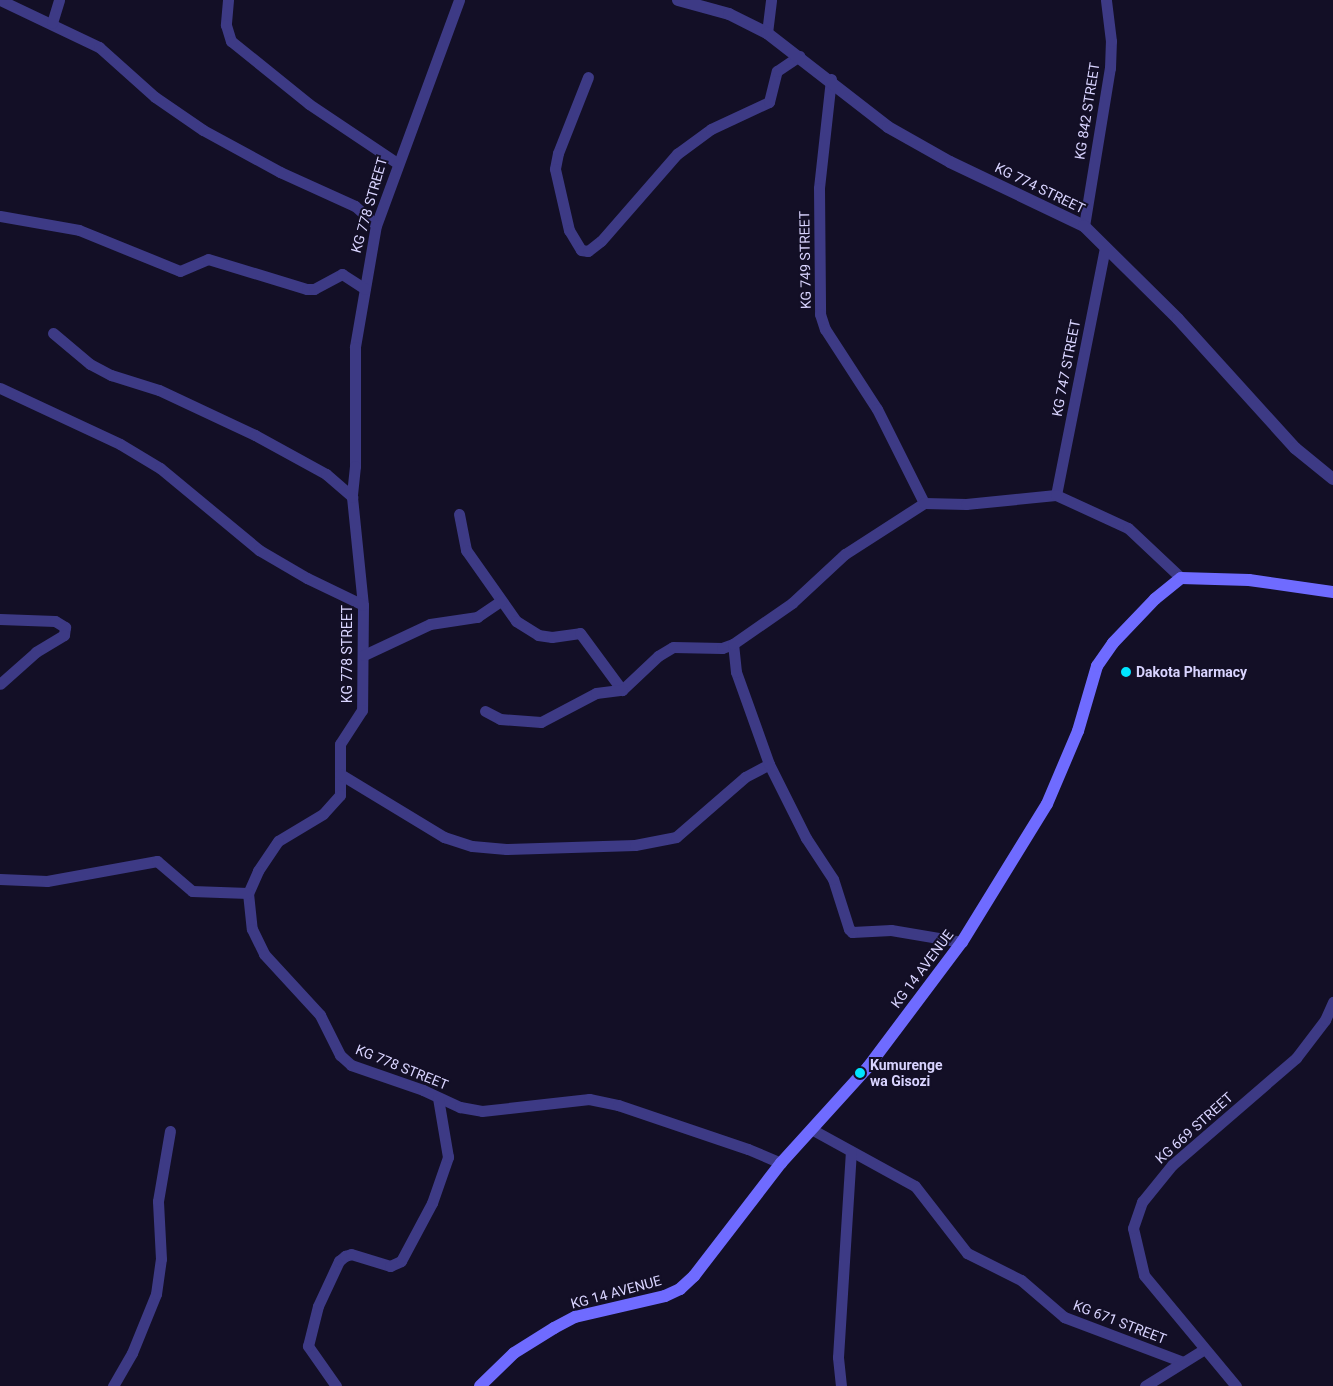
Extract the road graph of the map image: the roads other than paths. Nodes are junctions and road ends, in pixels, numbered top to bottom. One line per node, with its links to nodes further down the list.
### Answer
1 (0, 0): 8 (street)
2 (59, 0): 8 (street)
3 (228, 0): 13 (street)
4 (458, 0): 13 (street, KG 778 STREET)
5 (678, 0): 9 (street, KG 774 STREET)
6 (771, 0): 9 (street)
7 (1106, 0): 16 (street, KG 842 STREET)
8 (52, 23): 15 (street)
9 (767, 33): 10 (street, KG 774 STREET)
10 (799, 56): 11 (street); 12 (street, KG 774 STREET)
11 (588, 77)
12 (831, 80): 16 (street, KG 774 STREET); 24 (street, KG 749 STREET)
13 (397, 163): 15 (street, KG 778 STREET)
14 (0, 216): 18 (street)
15 (376, 225): 18 (street, KG 778 STREET)
16 (1084, 226): 17 (street, KG 774 STREET)
17 (1105, 247): 21 (street, KG 774 STREET); 22 (street, KG 747 STREET)
18 (365, 289): 23 (street, KG 778 STREET)
19 (53, 333): 23 (street)
20 (0, 388): 29 (street)
21 (1333, 479)
22 (1056, 495): 24 (street); 26 (street)
23 (352, 496): 29 (street, KG 778 STREET)
24 (924, 503): 31 (street)
25 (459, 514): 28 (street)
26 (1181, 578): 27 (main road); 40 (main road, KG 14 AVENUE)
27 (1333, 592)
28 (501, 602): 32 (street); 34 (street)
29 (363, 605): 32 (street, KG 778 STREET)
30 (0, 619): 33 (street)
31 (733, 644): 34 (street); 36 (street)
32 (364, 655): 37 (street, KG 778 STREET)
33 (0, 684)
34 (622, 690): 35 (street)
35 (485, 711)
36 (769, 764): 37 (street); 40 (street)
37 (340, 774): 39 (street, KG 778 STREET)
38 (0, 879): 39 (street)
39 (248, 893): 42 (street, KG 778 STREET)
40 (962, 942): 43 (main road, KG 14 AVENUE)
41 (1333, 1002): 47 (street, KG 669 STREET)
42 (438, 1098): 46 (street, KG 778 STREET); 50 (street)
43 (813, 1130): 45 (street, KG 671 STREET); 46 (main road, KG 14 AVENUE)
44 (170, 1131): 49 (street)
45 (851, 1151): 48 (street, KG 671 STREET); 52 (street)
46 (781, 1163): 51 (main road, KG 14 AVENUE)
47 (1203, 1350): 48 (street); 54 (street, KG 669 STREET)
48 (1183, 1362): 53 (street)
49 (113, 1386)
50 (336, 1386)
51 (480, 1386)
52 (841, 1386)
53 (1145, 1386)
54 (1236, 1386)

